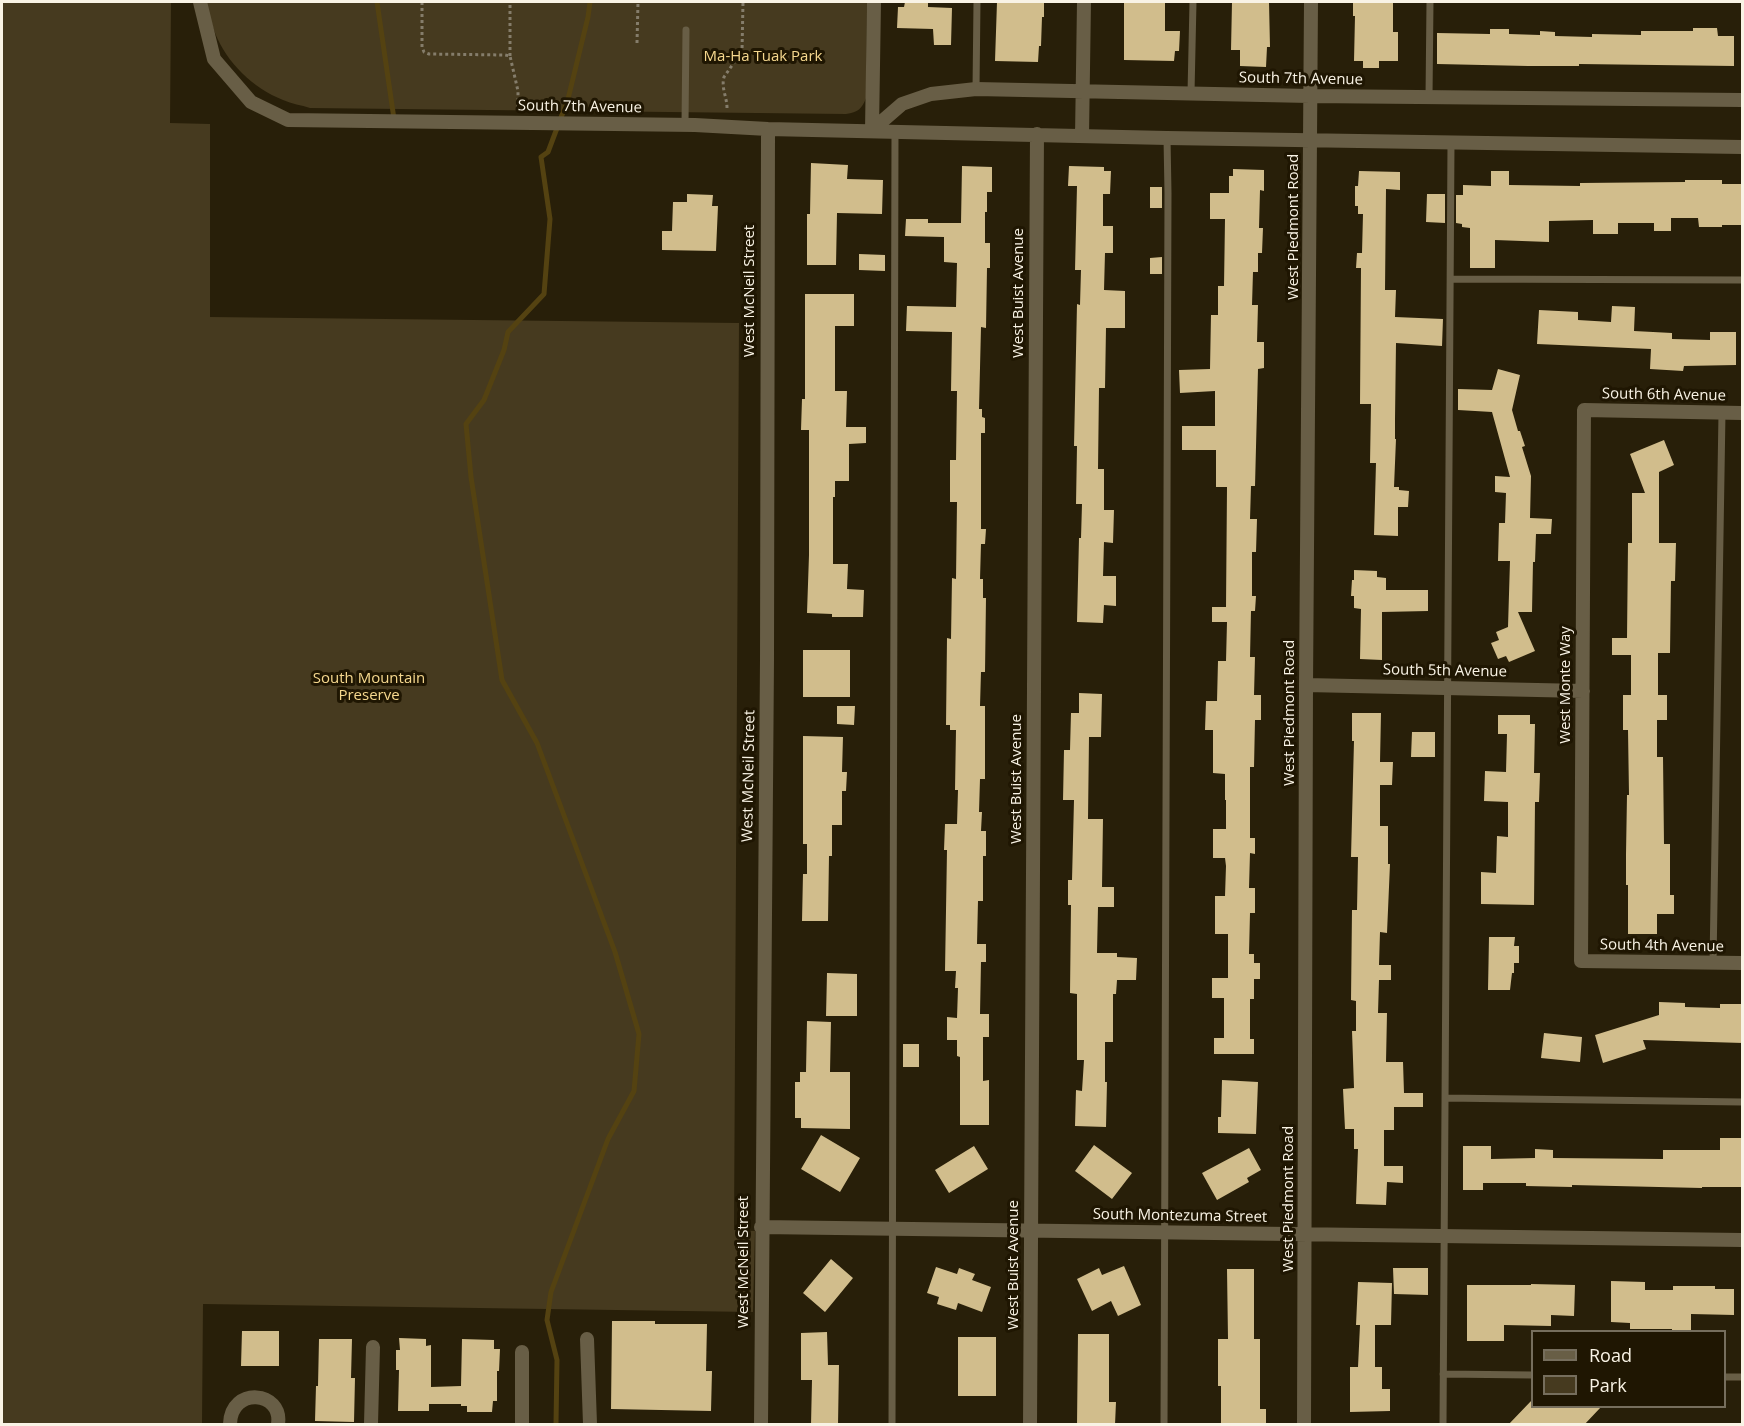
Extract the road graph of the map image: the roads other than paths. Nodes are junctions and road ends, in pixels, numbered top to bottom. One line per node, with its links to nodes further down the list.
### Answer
1 (200, 2): 15 (street, South 7th Avenue)
2 (873, 2): 17 (street)
3 (977, 2): 9 (lane)
4 (1084, 2): 10 (street)
5 (1193, 2): 11 (lane)
6 (1311, 2): 12 (street, West Piedmont Road)
7 (1430, 2): 13 (lane)
8 (686, 30): 15 (lane)
9 (976, 89): 10 (street, South 7th Avenue); 17 (street, South 7th Avenue)
10 (1083, 92): 11 (street, South 7th Avenue); 20 (street)
11 (1191, 93): 12 (street, South 7th Avenue)
12 (1310, 96): 13 (street, South 7th Avenue); 22 (street, West Piedmont Road)
13 (1429, 97): 14 (street, South 7th Avenue)
14 (1743, 100)
15 (685, 124): 16 (street, South 7th Avenue)
16 (768, 129): 17 (street, South 7th Avenue); 38 (street, West McNeil Street)
17 (872, 130): 18 (street, South 7th Avenue)
18 (895, 132): 19 (street, South 7th Avenue); 39 (lane)
19 (1037, 134): 20 (street, South 7th Avenue); 40 (street, West Buist Avenue)
20 (1082, 136): 21 (street, South 7th Avenue)
21 (1167, 138): 22 (street, South 7th Avenue); 41 (lane)
22 (1311, 140): 23 (street, South 7th Avenue); 30 (street, West Piedmont Road)
23 (1451, 143): 24 (street, South 7th Avenue); 25 (lane)
24 (1743, 147)
25 (1451, 279): 26 (lane); 31 (lane)
26 (1743, 280)
27 (1584, 410): 28 (street, South 6th Avenue); 32 (street, West Monte Way)
28 (1722, 412): 29 (street, South 6th Avenue); 34 (lane)
29 (1743, 413)
30 (1306, 685): 31 (street, South 5th Avenue); 42 (street, West Piedmont Road)
31 (1448, 688): 32 (street, South 5th Avenue); 36 (lane)
32 (1583, 691): 33 (street, West Monte Way)
33 (1581, 961): 34 (street, South 4th Avenue)
34 (1713, 963): 35 (street, South 4th Avenue)
35 (1743, 963)
36 (1445, 1098): 37 (lane); 43 (lane)
37 (1743, 1102)
38 (761, 1227): 39 (street, South Montezuma Street); 57 (street, West McNeil Street)
39 (893, 1229): 40 (street, South Montezuma Street); 58 (lane)
40 (1031, 1231): 41 (street, South Montezuma Street); 59 (street, West Buist Avenue)
41 (1166, 1232): 42 (street, South Montezuma Street); 60 (lane)
42 (1305, 1235): 43 (street, South Montezuma Street); 61 (street, West Piedmont Road)
43 (1445, 1235): 44 (street, South Montezuma Street); 48 (lane)
44 (1743, 1240)
45 (587, 1339): 56 (street)
46 (373, 1347): 54 (street)
47 (522, 1352): 55 (street)
48 (1443, 1374): 49 (lane); 62 (lane)
49 (1531, 1375)
50 (1726, 1377): 51 (lane)
51 (1743, 1377)
52 (230, 1425): 53 (street)
53 (278, 1425)
54 (371, 1425)
55 (522, 1425)
56 (590, 1425)
57 (760, 1425)
58 (892, 1425)
59 (1030, 1425)
60 (1164, 1425)
61 (1305, 1425)
62 (1443, 1425)

